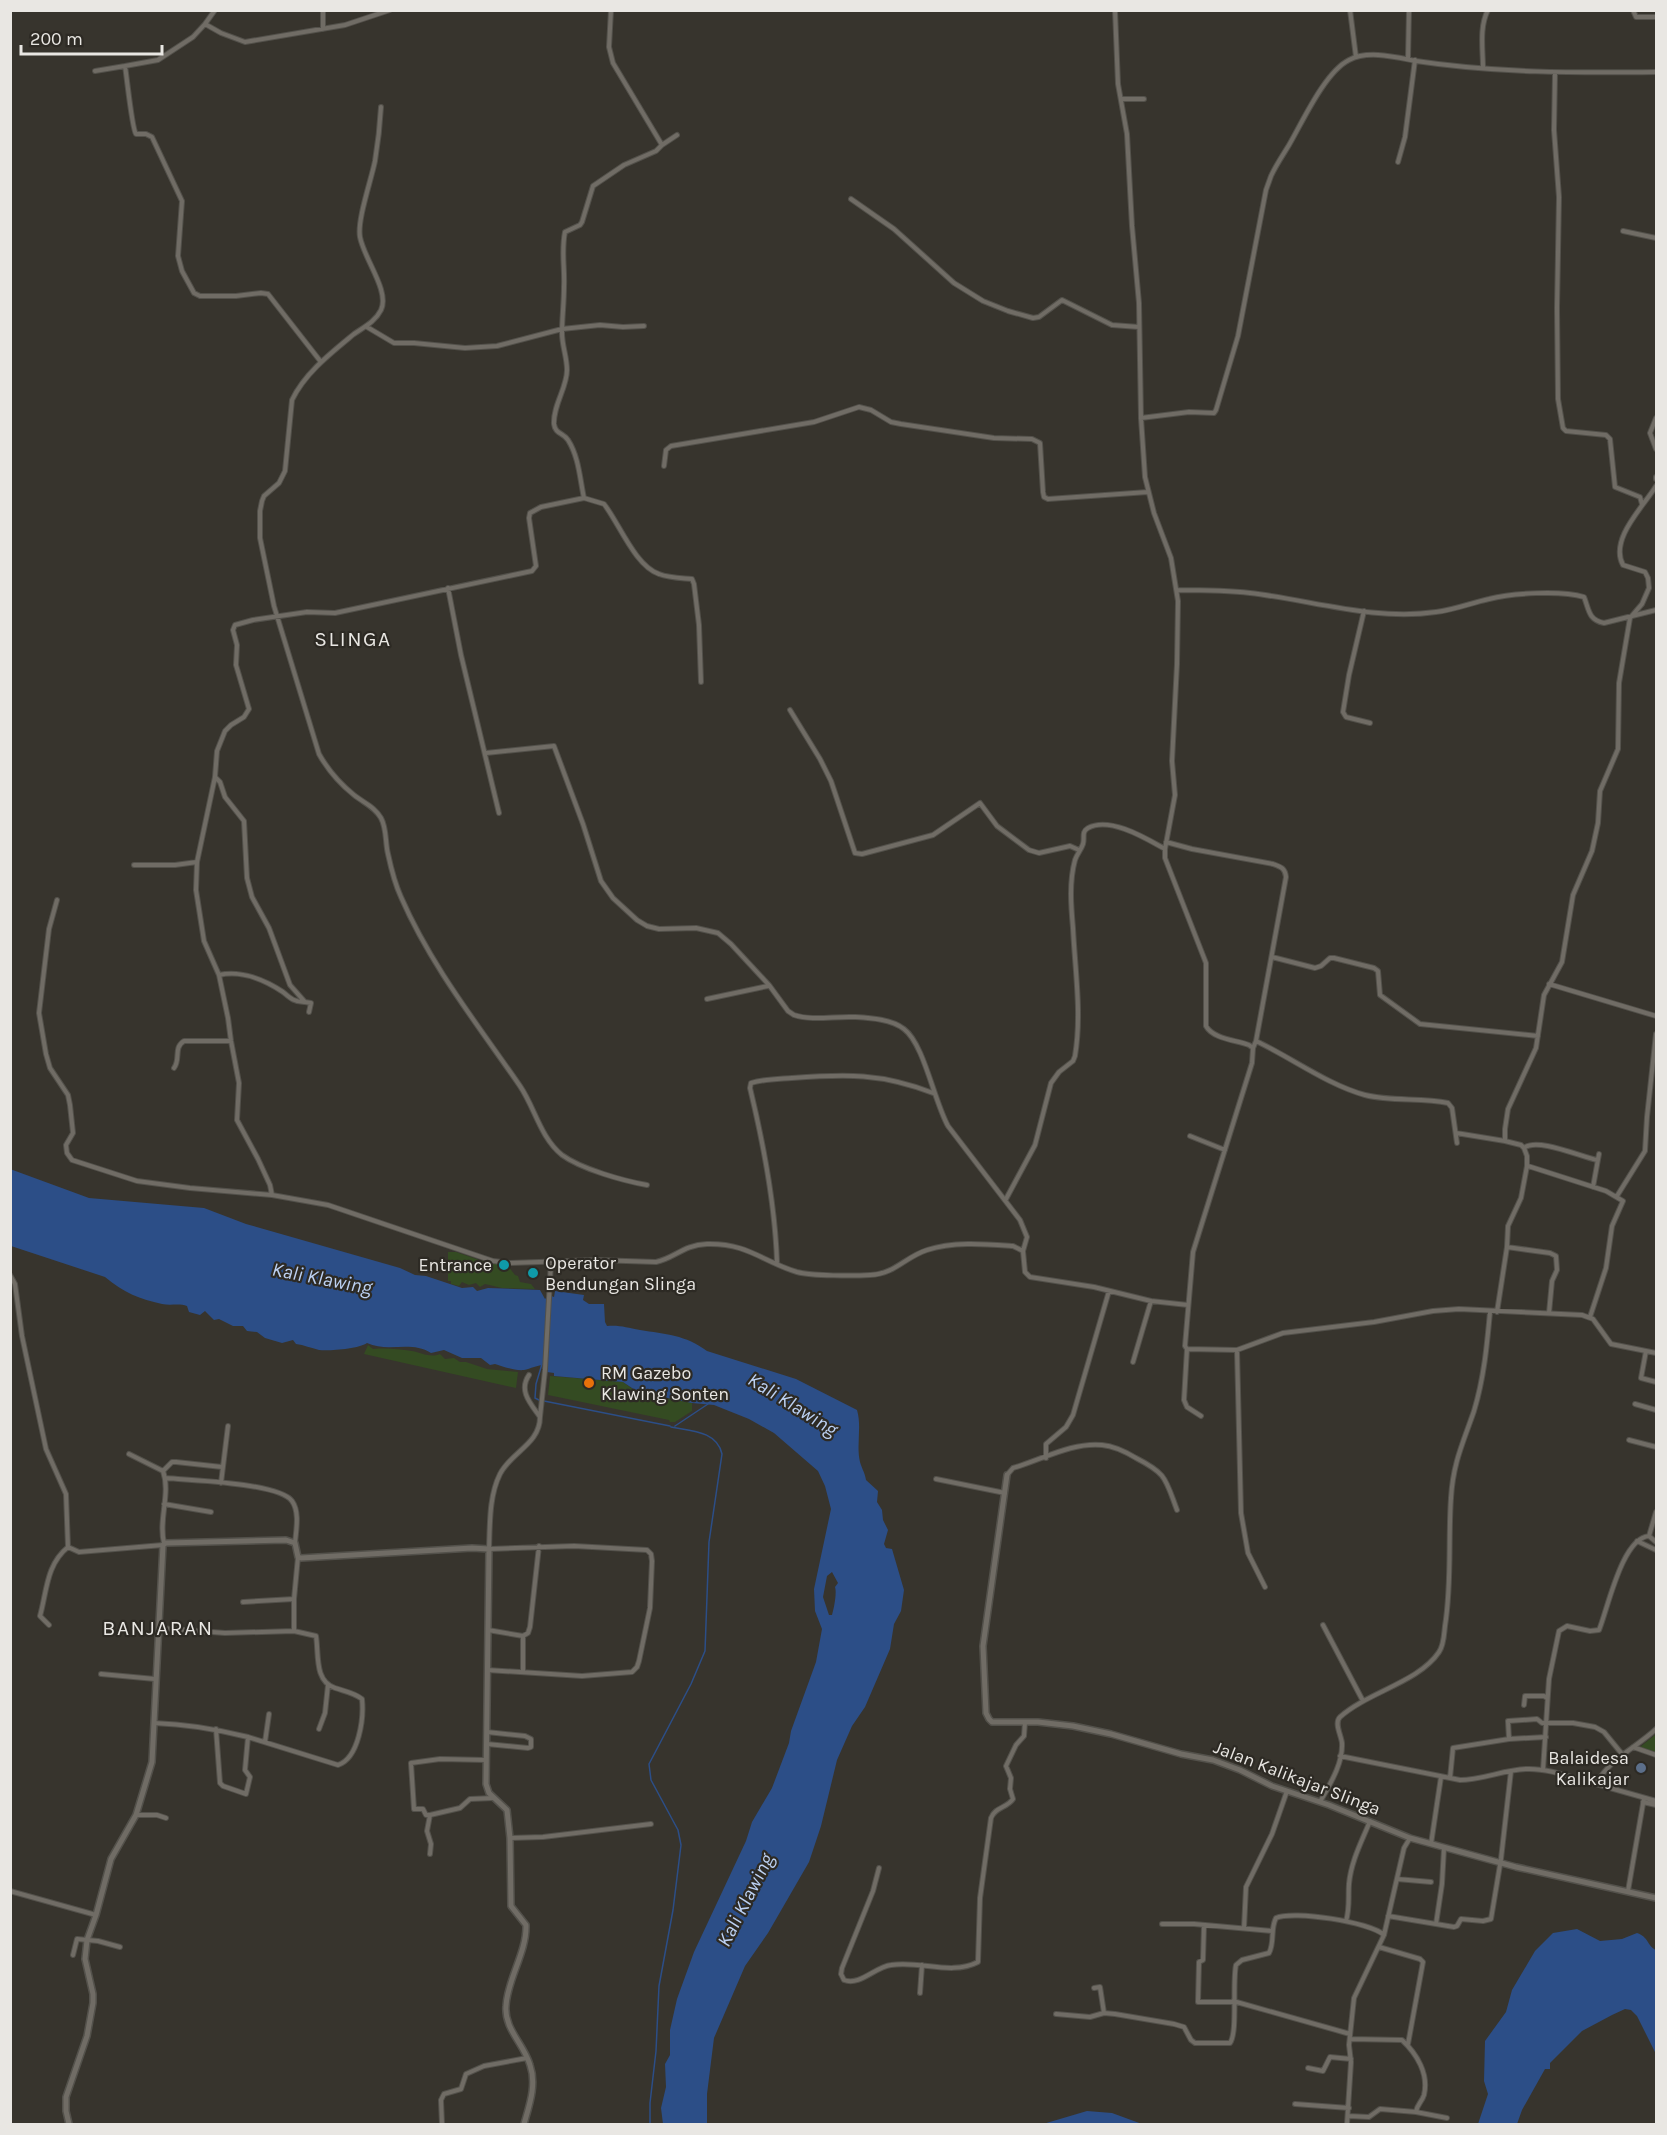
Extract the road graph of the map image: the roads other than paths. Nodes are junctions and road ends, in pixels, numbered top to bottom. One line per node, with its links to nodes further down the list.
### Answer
1 (215, 10): 11 (street)
2 (323, 10): 12 (street)
3 (390, 10): 12 (street)
4 (611, 10): 25 (street)
5 (1115, 10): 21 (street)
6 (1350, 10): 13 (street)
7 (1409, 10): 14 (street)
8 (1488, 10): 17 (street)
9 (1633, 10): 10 (street)
10 (1656, 17)
11 (206, 24): 12 (street); 16 (street)
12 (322, 29)
13 (1356, 57): 14 (street); 35 (street)
14 (1408, 59): 15 (street)
15 (1415, 60): 17 (street); 26 (street)
16 (125, 66): 18 (street); 34 (street)
17 (1483, 68): 20 (street)
18 (95, 71)
19 (1656, 72): 20 (street)
20 (1555, 73): 42 (street)
21 (1120, 99): 22 (street); 32 (street)
22 (1144, 99)
23 (381, 107): 31 (street)
24 (677, 135): 25 (street)
25 (662, 145): 33 (street)
26 (1398, 162)
27 (851, 199): 32 (street)
28 (1623, 231): 29 (street)
29 (1656, 238)
30 (644, 326): 33 (street)
31 (366, 327): 33 (street); 34 (street)
32 (1139, 327): 35 (street)
33 (562, 329): 41 (street)
34 (321, 362): 47 (street)
35 (1141, 418): 40 (street)
36 (1656, 418): 37 (street)
37 (1656, 449)
38 (664, 466): 40 (street)
39 (1656, 486): 42 (street)
40 (1148, 492): 44 (street)
41 (584, 498): 43 (street); 49 (street)
42 (1642, 505): 48 (street)
43 (448, 588): 47 (street); 52 (street)
44 (1177, 590): 46 (street); 55 (street)
45 (1656, 610): 48 (street)
46 (1364, 611): 48 (street); 51 (street)
47 (276, 615): 53 (street); 86 (street)
48 (1630, 618): 63 (street)
49 (701, 682)
50 (790, 710): 57 (street)
51 (1370, 723)
52 (486, 753): 54 (street); 64 (street)
53 (215, 777): 58 (street); 66 (street)
54 (499, 813)
55 (1166, 842): 56 (street); 61 (street)
56 (1165, 849): 57 (street); 73 (street)
57 (1079, 850): 90 (street)
58 (196, 862): 59 (street); 62 (street)
59 (134, 865)
60 (57, 900): 88 (street)
61 (1272, 957): 70 (street); 72 (street)
62 (219, 975): 66 (street); 71 (street)
63 (1549, 984): 68 (street); 70 (street)
64 (769, 986): 65 (street); 76 (street)
65 (707, 999)
66 (305, 1002): 67 (street)
67 (309, 1012)
68 (1656, 1016)
69 (1656, 1034): 74 (street)
70 (1538, 1036): 79 (street)
71 (231, 1041): 75 (street); 88 (street)
72 (1256, 1041): 73 (street); 77 (street)
73 (1253, 1048): 82 (street)
74 (1655, 1067): 89 (street)
75 (174, 1068)
76 (934, 1093): 90 (street); 93 (street)
77 (1456, 1133): 79 (street); 80 (street)
78 (1190, 1136): 82 (street)
79 (1505, 1141): 81 (street)
80 (1457, 1143)
81 (1525, 1147): 84 (street); 85 (street)
82 (1225, 1150): 98 (street)
83 (1599, 1154): 84 (street)
84 (1597, 1161): 87 (street)
85 (1531, 1166): 87 (street); 91 (street)
86 (647, 1185)
87 (1593, 1188): 89 (street)
88 (272, 1195): 94 (street)
89 (1620, 1198): 102 (street)
90 (1006, 1199): 92 (street)
91 (1507, 1247): 100 (street); 101 (street)
92 (1023, 1251): 93 (street); 96 (street)
93 (777, 1263): 94 (street)
94 (551, 1264): 113 (street)
95 (10, 1275): 136 (street)
96 (1109, 1291): 97 (street); 118 (street)
97 (1151, 1301): 98 (street); 107 (street)
98 (1188, 1305): 103 (street)
99 (1490, 1312): 100 (street); 104 (street); 155 (street)
100 (1497, 1312): 101 (street)
101 (1549, 1313): 102 (street)
102 (1590, 1317): 105 (street)
103 (1186, 1349): 104 (street); 112 (street)
104 (1237, 1350): 140 (street)
105 (1646, 1351): 106 (street); 109 (street)
106 (1656, 1353)
107 (1133, 1362)
108 (529, 1375): 113 (street)
109 (1656, 1382)
110 (1635, 1404): 111 (street)
111 (1656, 1410)
112 (1201, 1416)
113 (540, 1417): 137 (street)
114 (228, 1426): 119 (street)
115 (1629, 1440): 116 (street)
116 (1656, 1447)
117 (129, 1454): 120 (street)
118 (1046, 1457): 121 (street); 127 (street)
119 (222, 1467): 120 (street); 124 (street)
120 (163, 1471): 122 (street)
121 (1007, 1475): 125 (street, Jalan Kalikajar Slinga)
122 (165, 1479): 124 (street); 126 (street)
123 (936, 1479): 125 (street)
124 (221, 1484): 134 (street)
125 (1005, 1493): 158 (street, Jalan Kalikajar Slinga)
126 (164, 1504): 128 (street); 133 (street)
127 (1177, 1510)
128 (211, 1512)
129 (1656, 1512): 130 (street)
130 (1649, 1536): 131 (street); 132 (street)
131 (1637, 1541): 138 (street); 154 (street)
132 (1656, 1542)
133 (163, 1544): 134 (street); 136 (street); 145 (street)
134 (295, 1544): 139 (street)
135 (539, 1546): 137 (street); 148 (street); 150 (street)
136 (68, 1547): 143 (street)
137 (489, 1549): 139 (street); 146 (street)
138 (1656, 1551)
139 (298, 1557): 141 (street)
140 (1265, 1587)
141 (294, 1599): 142 (street); 147 (street)
142 (243, 1602)
143 (49, 1625)
144 (1323, 1625): 155 (street)
145 (158, 1628): 147 (street); 152 (street)
146 (488, 1630): 148 (street); 149 (street)
147 (294, 1631): 153 (street)
148 (524, 1636): 150 (street)
149 (487, 1670): 150 (street); 164 (street)
150 (523, 1672)
151 (100, 1674): 152 (street)
152 (155, 1679): 159 (street)
153 (328, 1685): 162 (street); 168 (street)
154 (1547, 1698): 156 (street); 160 (street)
155 (1363, 1701): 173 (street)
156 (1524, 1705)
157 (269, 1714): 168 (street)
158 (1025, 1722): 180 (street, Jalan Kalikajar Slinga); 215 (street)
159 (153, 1723): 161 (street); 185 (street)
160 (1547, 1723): 166 (street); 167 (street); 171 (street)
161 (216, 1729): 165 (street); 165 (street)
162 (319, 1729)
163 (1656, 1729): 170 (street)
164 (487, 1732): 169 (street); 169 (street)
165 (248, 1737): 168 (street)
166 (1546, 1737): 167 (street); 175 (street)
167 (1509, 1739): 178 (street)
168 (265, 1742)
169 (487, 1744): 174 (street)
170 (1633, 1747): 171 (street); 172 (street)
171 (1622, 1754): 179 (street)
172 (1656, 1755)
173 (1340, 1756): 177 (street); 183 (street)
174 (486, 1760): 181 (street); 186 (street)
175 (1543, 1770): 176 (street); 179 (street)
176 (1511, 1772): 178 (street); 195 (street)
177 (1441, 1777): 178 (street); 192 (street)
178 (1450, 1778)
179 (1596, 1784): 182 (street)
180 (1287, 1791): 183 (street, Jalan Kalikajar Slinga); 208 (street)
181 (494, 1798): 186 (street); 190 (street)
182 (1643, 1800): 184 (street); 200 (street)
183 (1320, 1802): 188 (street, Jalan Kalikajar Slinga)
184 (1656, 1803)
185 (136, 1815): 187 (street); 202 (street)
186 (430, 1815): 194 (street)
187 (166, 1818)
188 (1370, 1821): 191 (street, Jalan Kalikajar Slinga); 204 (street)
189 (651, 1824): 190 (street)
190 (510, 1838): 223 (street)
191 (1410, 1838): 192 (street, Jalan Kalikajar Slinga); 197 (street)
192 (1431, 1844): 193 (street, Jalan Kalikajar Slinga)
193 (1444, 1848): 195 (street, Jalan Kalikajar Slinga); 206 (street)
194 (430, 1854)
195 (1501, 1862): 200 (street, Jalan Kalikajar Slinga); 206 (street)
196 (879, 1868): 215 (street)
197 (1396, 1879): 198 (street); 203 (street)
198 (1431, 1882)
199 (10, 1891): 202 (street)
200 (1628, 1891): 201 (street, Jalan Kalikajar Slinga)
201 (1656, 1898)
202 (96, 1915): 211 (street)
203 (1388, 1916): 206 (street); 210 (street)
204 (1346, 1921): 209 (street); 210 (street)
205 (1162, 1923): 207 (street)
206 (1437, 1924)
207 (1204, 1925): 208 (street); 218 (street)
208 (1244, 1928): 209 (street)
209 (1272, 1931): 218 (street)
210 (1384, 1935): 213 (street)
211 (87, 1940): 212 (street); 214 (street); 231 (street)
212 (120, 1947)
213 (1379, 1947): 221 (street); 222 (street)
214 (73, 1955)
215 (922, 1965): 217 (street)
216 (1094, 1988): 219 (street)
217 (920, 1993)
218 (1233, 2001): 219 (street); 221 (street)
219 (1104, 2013): 220 (street)
220 (1056, 2014)
221 (1350, 2037): 222 (street); 224 (street)
222 (1407, 2045): 228 (street)
223 (527, 2058): 232 (street); 233 (street)
224 (1351, 2059): 225 (street); 227 (street)
225 (1308, 2068)
226 (1295, 2104): 227 (street)
227 (1349, 2108): 229 (street)
228 (1416, 2112): 229 (street); 230 (street)
229 (1348, 2116): 234 (street)
230 (1447, 2118)
231 (69, 2124)
232 (442, 2124)
233 (524, 2124)
234 (1347, 2124)

